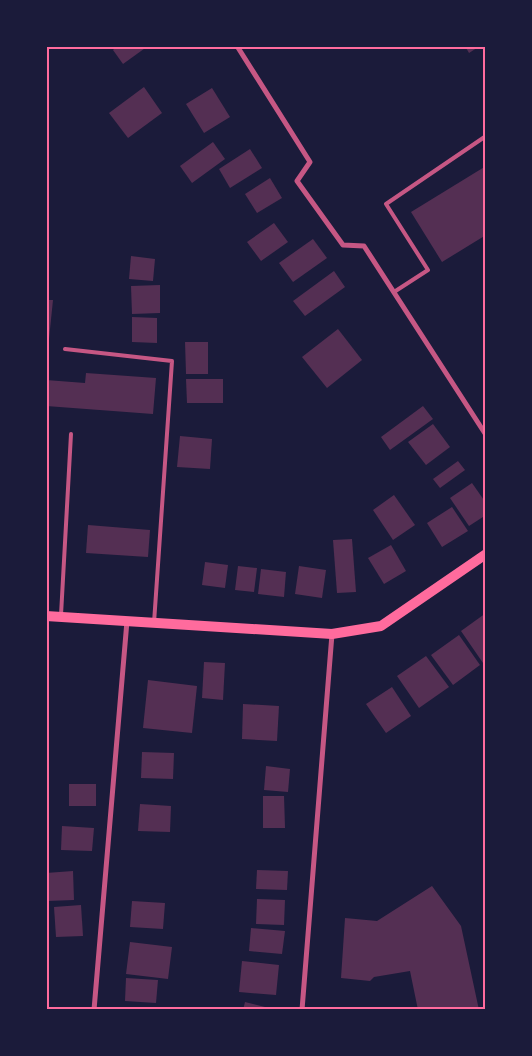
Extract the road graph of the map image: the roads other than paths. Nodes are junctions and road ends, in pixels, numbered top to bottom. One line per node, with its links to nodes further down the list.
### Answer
1 (237, 46): 3 (street)
2 (486, 136): 3 (lane)
3 (394, 292): 6 (street)
4 (64, 349): 11 (lane)
5 (71, 434): 9 (lane)
6 (486, 434)
7 (486, 554): 12 (main road)
8 (46, 616): 9 (main road)
9 (61, 617): 10 (main road)
10 (127, 621): 11 (main road); 13 (street)
11 (154, 623): 12 (main road)
12 (332, 634): 14 (street)
13 (94, 1010)
14 (302, 1010)

